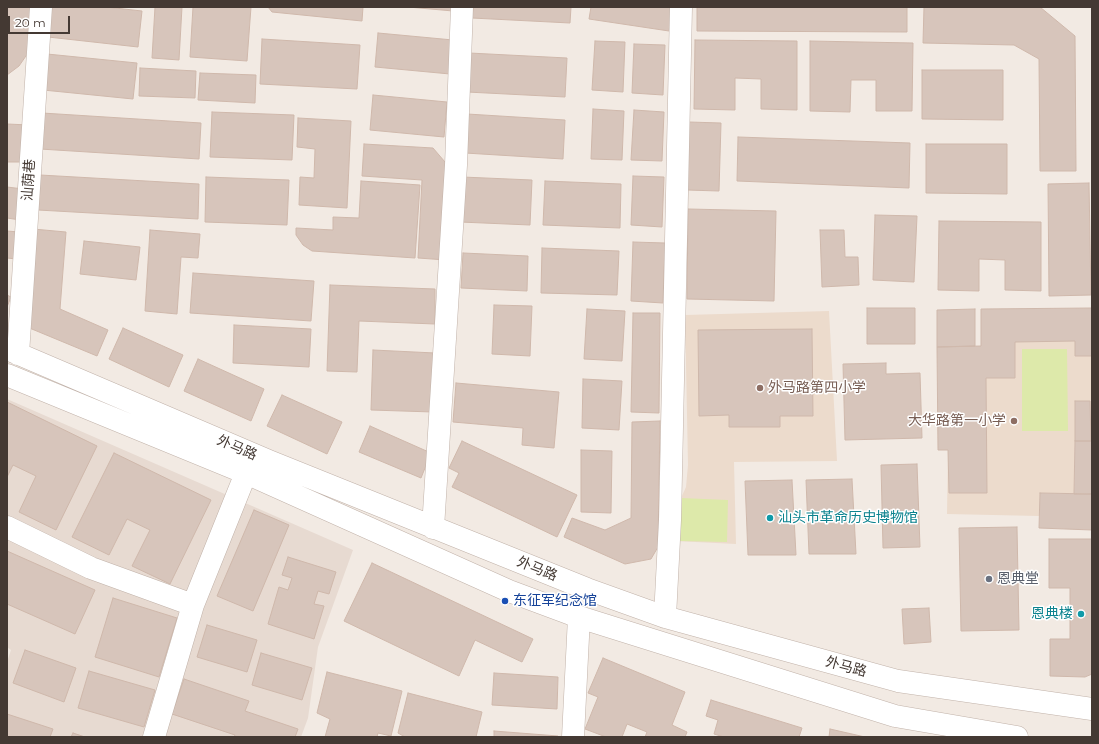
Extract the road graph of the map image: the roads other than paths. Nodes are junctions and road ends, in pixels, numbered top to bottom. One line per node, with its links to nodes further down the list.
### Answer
1 (41, 7): 4 (street, 汕荫巷)
2 (462, 7): 8 (street)
3 (680, 7): 11 (street)
4 (12, 352): 8 (street, 外马路)
5 (7, 375): 6 (street, 外马路)
6 (246, 473): 9 (street); 10 (street, 外马路)
7 (7, 528): 9 (street)
8 (434, 528): 11 (street, 外马路)
9 (193, 605): 13 (street)
10 (579, 617): 14 (street); 15 (street, 外马路)
11 (665, 617): 12 (street, 外马路)
12 (1092, 709)
13 (154, 737)
14 (573, 737)
15 (1017, 737)

